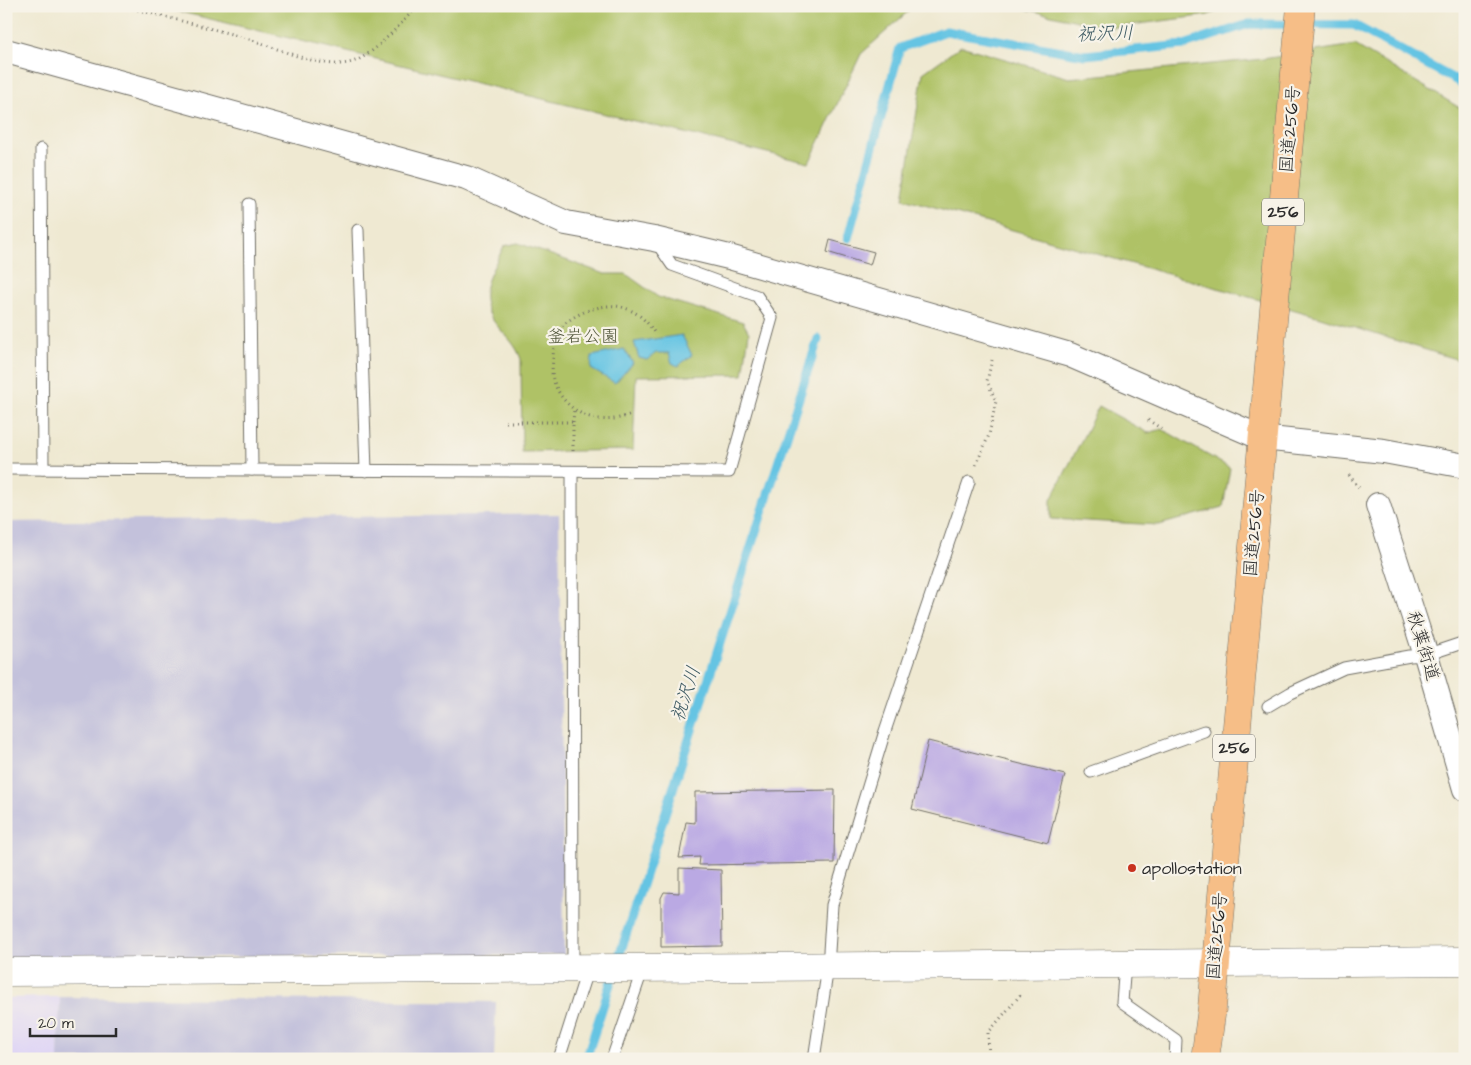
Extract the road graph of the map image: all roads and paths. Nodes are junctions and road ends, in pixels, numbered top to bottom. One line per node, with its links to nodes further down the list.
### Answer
1 (123, 6): 2 (path)
2 (418, 6)
3 (1301, 6): 15 (highway, 国道256号 / 256)
4 (6, 51): 8 (street)
5 (41, 149): 18 (lane)
6 (249, 204): 19 (lane)
7 (358, 230): 20 (lane)
8 (654, 239): 15 (street); 21 (lane)
9 (654, 332): 11 (path)
10 (987, 381): 23 (path)
11 (574, 409): 12 (path); 14 (path)
12 (629, 415)
13 (506, 422): 14 (path)
14 (573, 422): 21 (path)
15 (1263, 428): 16 (street); 32 (highway, 国道256号 / 256)
16 (1465, 466)
17 (6, 469): 18 (lane)
18 (43, 469): 19 (lane)
19 (252, 470): 20 (lane)
20 (366, 471): 21 (lane)
21 (572, 472): 35 (lane)
22 (1342, 473): 24 (path)
23 (969, 482): 37 (lane)
24 (1378, 505): 26 (street, 秋葉街道)
25 (1465, 642): 26 (lane)
26 (1426, 655): 27 (lane); 30 (street, 秋葉街道)
27 (1268, 706)
28 (1204, 730): 29 (lane)
29 (1091, 772)
30 (1465, 788)
31 (1465, 961): 32 (street)
32 (1215, 962): 33 (street); 44 (highway, 国道256号 / 256)
33 (1125, 964): 34 (street); 43 (lane)
34 (1044, 966): 37 (street); 42 (path)
35 (586, 967): 36 (street); 38 (street); 39 (lane)
36 (640, 967): 37 (street); 40 (lane)
37 (828, 967): 41 (lane)
38 (6, 972)
39 (559, 1059)
40 (612, 1059)
41 (814, 1059)
42 (989, 1059)
43 (1175, 1059)
44 (1206, 1059)

